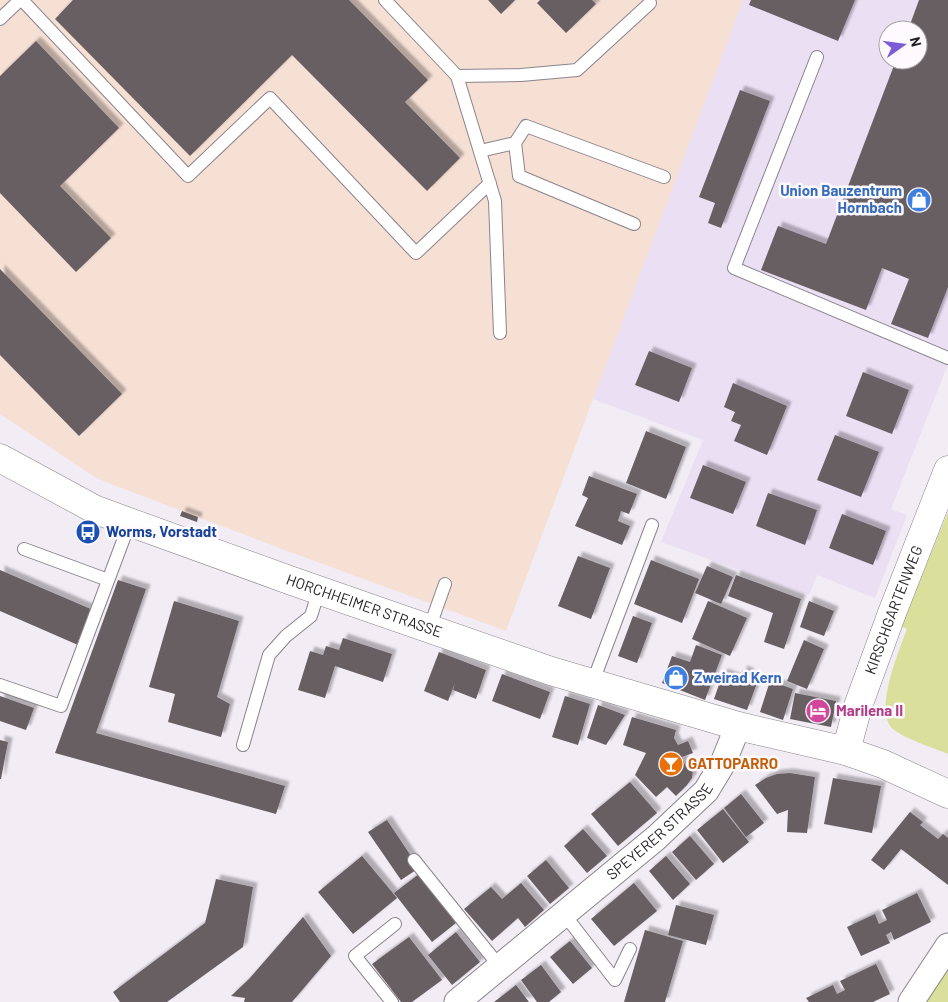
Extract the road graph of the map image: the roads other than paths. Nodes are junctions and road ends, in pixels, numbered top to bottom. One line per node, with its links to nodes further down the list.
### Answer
1 (21, 0): 4 (lane); 10 (lane)
2 (385, 0): 6 (lane)
3 (650, 3): 6 (lane)
4 (0, 19)
5 (816, 57): 13 (lane)
6 (457, 76): 8 (lane)
7 (515, 143): 8 (lane); 9 (lane); 11 (lane)
8 (480, 151): 10 (lane)
9 (664, 177)
10 (490, 183): 12 (lane)
11 (634, 224)
12 (500, 333)
13 (948, 358)
14 (0, 458): 16 (main road, HORCHHEIMER STRASSE)
15 (948, 470): 27 (main road, KIRSCHGARTENWEG)
16 (130, 522): 19 (lane); 21 (main road, HORCHHEIMER STRASSE)
17 (652, 525): 23 (lane)
18 (24, 549): 19 (lane)
19 (108, 580): 24 (lane)
20 (445, 584): 22 (lane)
21 (319, 590): 22 (main road, HORCHHEIMER STRASSE); 26 (lane)
22 (429, 628): 23 (main road, HORCHHEIMER STRASSE)
23 (592, 684): 25 (main road, HORCHHEIMER STRASSE)
24 (0, 685)
25 (738, 726): 27 (main road); 30 (street, SPEYERER STRASSE)
26 (243, 746)
27 (846, 752): 28 (main road)
28 (948, 794)
29 (414, 860): 34 (lane)
30 (564, 914): 33 (lane); 34 (street, SPEYERER STRASSE)
31 (395, 924): 35 (lane)
32 (948, 946): 37 (street)
33 (630, 949)
34 (500, 966): 36 (street, SPEYERER STRASSE)
35 (392, 1002)
36 (457, 1002)
37 (911, 1002)

